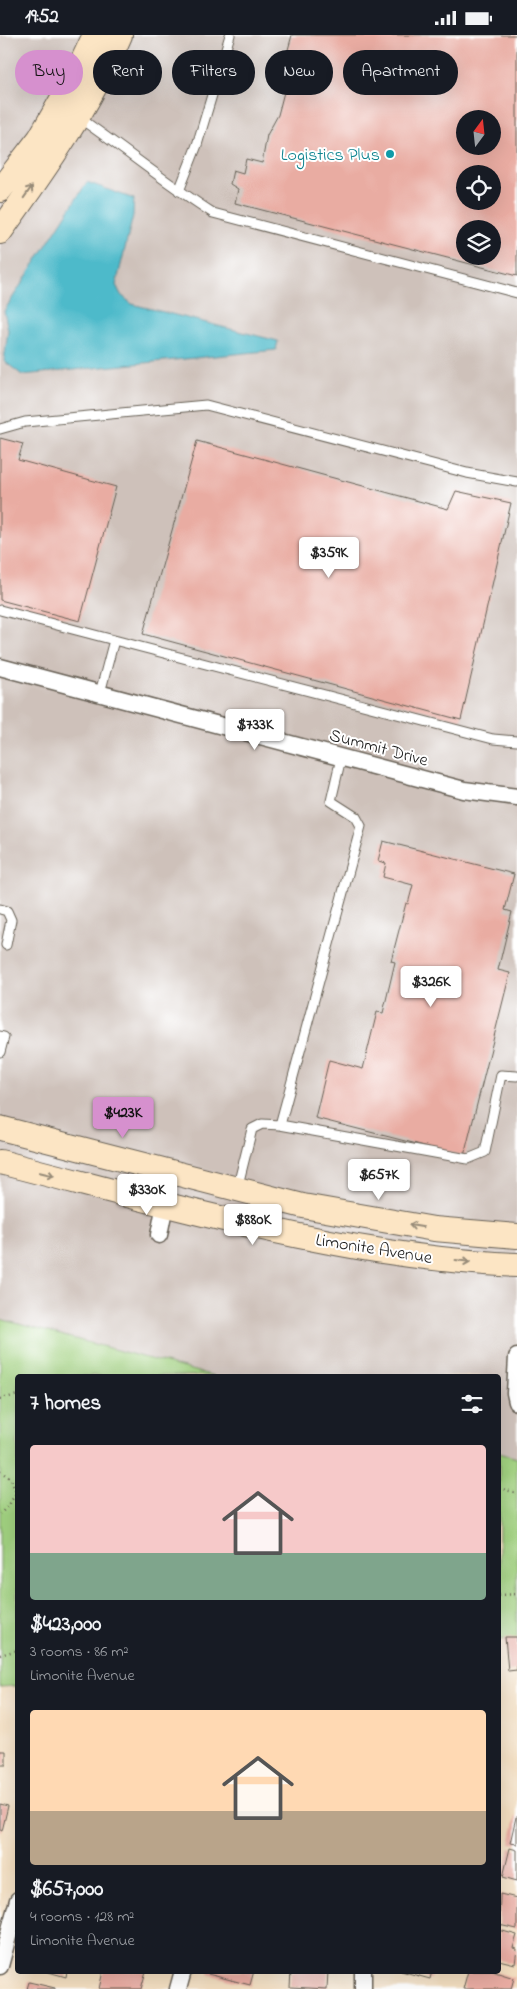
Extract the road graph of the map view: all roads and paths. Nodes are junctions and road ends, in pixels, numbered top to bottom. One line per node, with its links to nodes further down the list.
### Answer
1 (96, 35): 4 (main road)
2 (120, 35): 4 (main road)
3 (230, 35): 6 (lane)
4 (69, 110): 5 (main road); 6 (lane); 7 (main road, one-way to 4)
5 (0, 191)
6 (180, 191): 8 (lane)
7 (0, 232)
8 (517, 293)
9 (0, 429): 10 (lane)
10 (517, 482)
11 (0, 610): 12 (lane)
12 (114, 639): 14 (lane); 15 (lane)
13 (0, 667): 14 (street, Summit Drive)
14 (100, 693): 16 (street, Summit Drive)
15 (517, 741)
16 (341, 758): 17 (street, Summit Drive); 23 (lane)
17 (517, 797)
18 (0, 909): 19 (lane)
19 (6, 945)
20 (0, 1036): 21 (lane)
21 (0, 1052)
22 (517, 1076): 23 (lane)
23 (280, 1125): 26 (lane)
24 (0, 1128): 26 (main road, Limonite Avenue)
25 (0, 1162): 27 (main road, Limonite Avenue, one-way to 27)
26 (237, 1189): 27 (main road); 29 (main road, Limonite Avenue, one-way to 26)
27 (165, 1204): 28 (street); 30 (main road, Limonite Avenue, one-way to 30)
28 (159, 1235)
29 (517, 1235)
30 (517, 1265)
31 (517, 1357): 34 (street)
32 (15, 1396): 33 (path)
33 (0, 1399)
34 (517, 1402)
35 (0, 1471): 37 (path)
36 (501, 1489): 38 (path)
37 (15, 1490)
38 (517, 1493)
39 (15, 1495): 40 (path)
40 (0, 1514)
41 (517, 1594): 42 (path)
42 (501, 1595)
43 (15, 1651): 44 (path)
44 (0, 1655)
45 (15, 1911): 46 (street)
46 (0, 1966)
47 (182, 1974): 49 (street)
48 (364, 1974): 50 (street)
49 (178, 1989)
50 (363, 1989)

